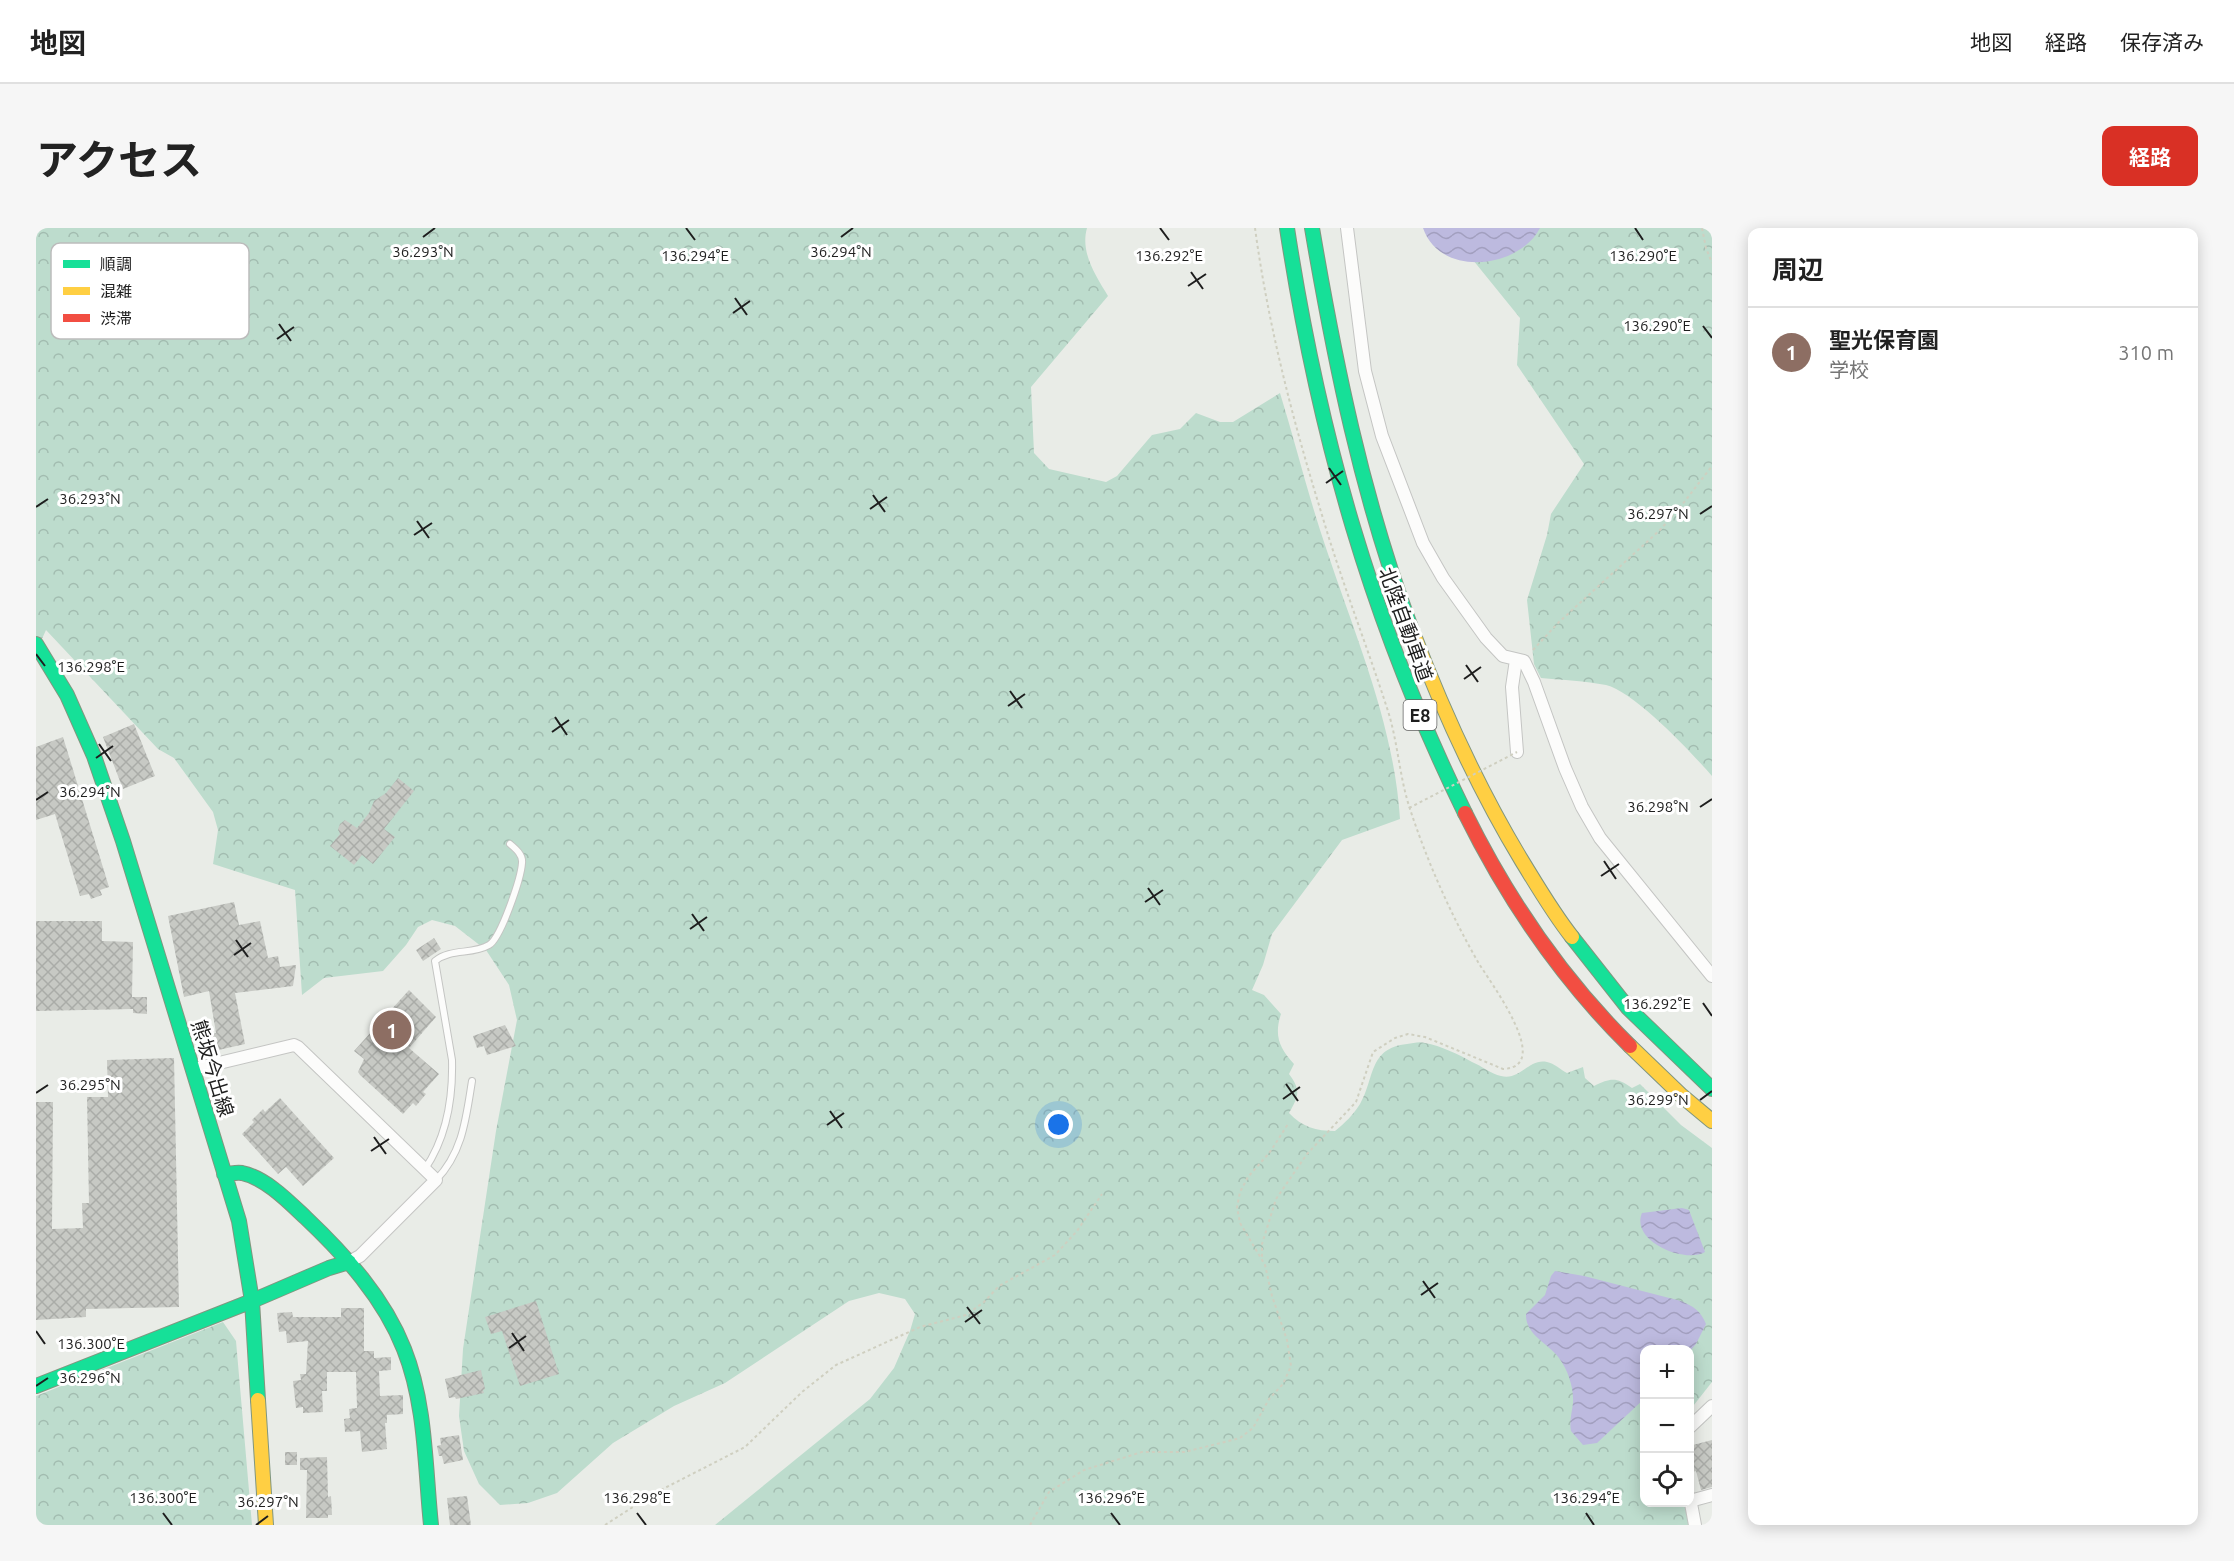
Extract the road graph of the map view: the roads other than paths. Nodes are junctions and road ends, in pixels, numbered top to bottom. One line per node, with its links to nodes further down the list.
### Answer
1 (1287, 228): 12 (main road, 北陸自動車道 / E8)
2 (1312, 228): 11 (main road, 北陸自動車道 / E8)
3 (1347, 228): 5 (street)
4 (36, 644): 9 (main road, 熊坂今出線)
5 (1520, 661): 6 (street); 8 (street)
6 (1517, 752)
7 (510, 844): 13 (lane)
8 (1712, 976)
9 (194, 1069): 13 (street); 14 (main road, 熊坂今出線)
10 (472, 1081): 15 (lane)
11 (1712, 1089)
12 (1712, 1121)
13 (424, 1169): 15 (street)
14 (224, 1174): 16 (main road); 17 (main road, 熊坂今出線)
15 (436, 1180): 16 (street)
16 (349, 1262): 17 (main road); 25 (main road)
17 (252, 1301): 18 (main road); 24 (main road, 熊坂今出線)
18 (36, 1386)
19 (1712, 1406): 20 (street)
20 (1694, 1422)
21 (1712, 1495): 22 (street)
22 (1694, 1499)
23 (1691, 1507): 26 (street)
24 (266, 1525)
25 (431, 1525)
26 (1695, 1525)

